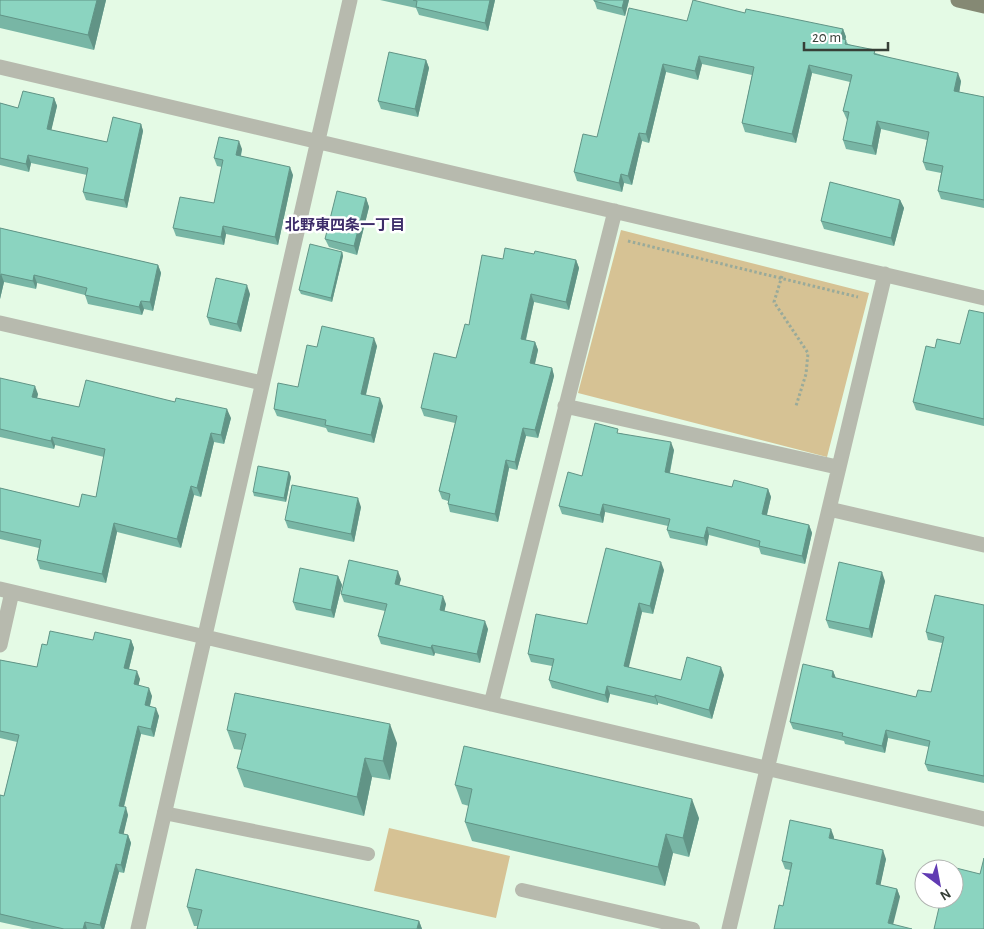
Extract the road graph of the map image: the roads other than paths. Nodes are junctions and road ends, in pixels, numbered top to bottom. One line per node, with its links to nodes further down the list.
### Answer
1 (350, 0): 5 (street)
2 (958, 0): 3 (main road)
3 (984, 6)
4 (0, 67): 5 (street)
5 (318, 142): 6 (street); 10 (street)
6 (615, 211): 7 (street); 11 (street)
7 (885, 274): 8 (street); 12 (street)
8 (984, 298)
9 (0, 323): 10 (street)
10 (262, 384): 16 (street)
11 (565, 406): 12 (street); 18 (street)
12 (837, 467): 13 (street)
13 (829, 509): 14 (street); 19 (street)
14 (984, 545)
15 (6, 591): 16 (street); 17 (street)
16 (204, 636): 18 (street); 20 (street)
17 (0, 645)
18 (491, 704): 19 (street)
19 (765, 770): 21 (street); 26 (street)
20 (164, 812): 22 (lane); 24 (street)
21 (984, 819)
22 (368, 854)
23 (522, 890): 25 (lane)
24 (138, 929)
25 (693, 929)
26 (729, 929)

